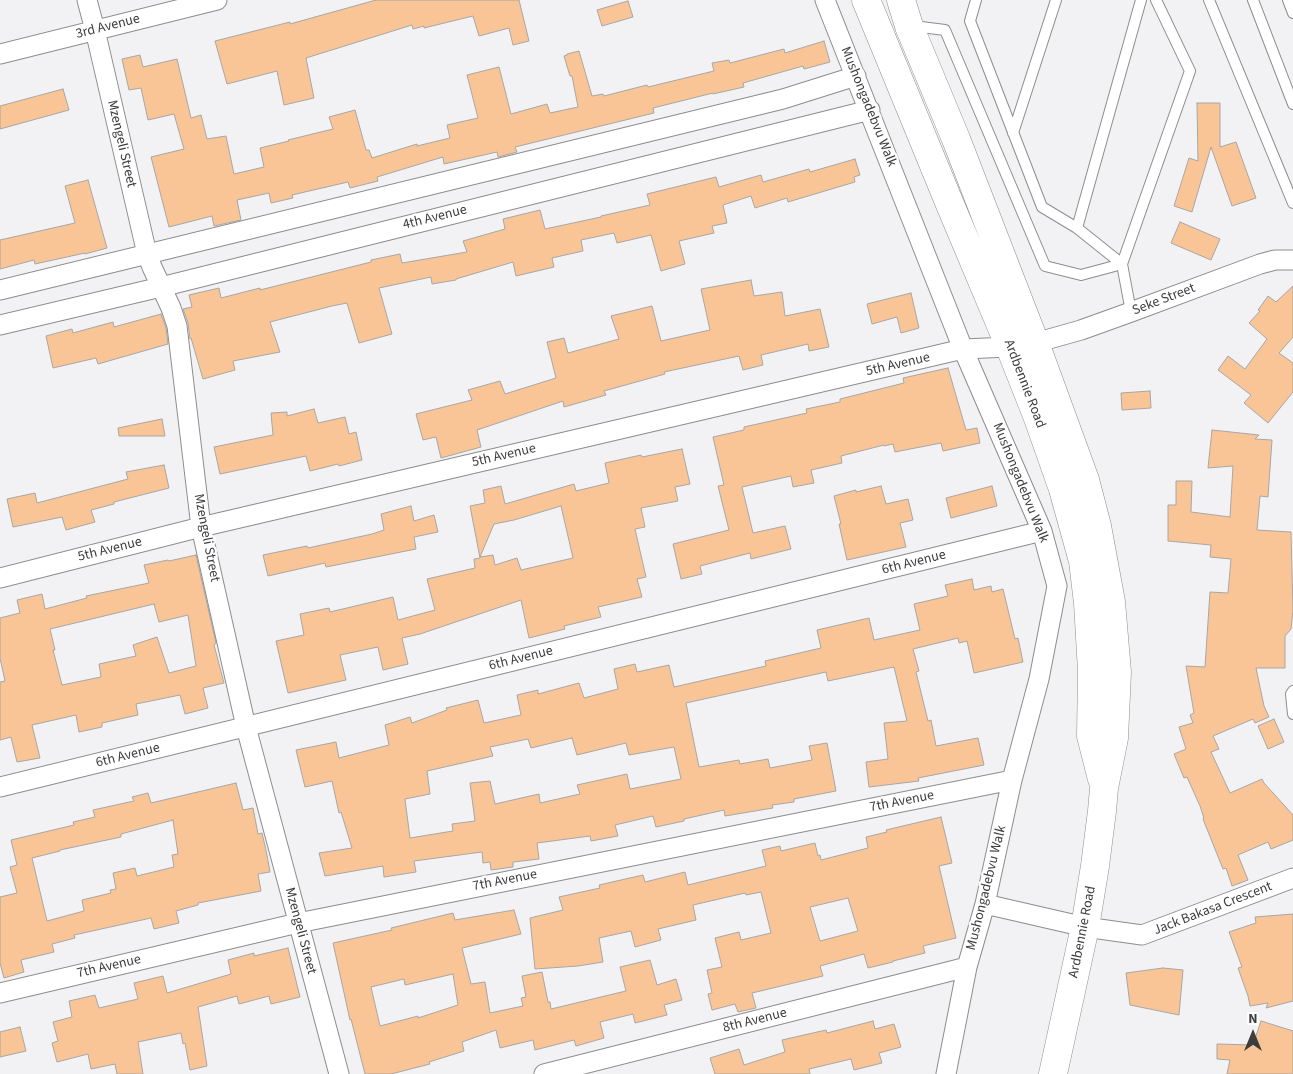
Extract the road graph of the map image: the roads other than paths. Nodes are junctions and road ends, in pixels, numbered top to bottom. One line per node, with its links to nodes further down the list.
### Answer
1 (87, 0): 15 (street, Mzengeli Street)
2 (217, 0): 15 (street, 3rd Avenue)
3 (826, 0): 17 (street, Mushongadebvu Walk)
4 (866, 0): 32 (main road, Ardbennie Road)
5 (901, 0): 14 (main road, Ardbennie Road)
6 (976, 0): 22 (lane)
7 (1056, 0): 22 (lane)
8 (1141, 0): 24 (lane)
9 (1156, 0): 27 (lane)
10 (1209, 0): 23 (lane)
11 (1253, 0): 19 (lane)
12 (1288, 0): 13 (lane)
13 (1293, 14)
14 (909, 26): 27 (lane); 32 (main road, Ardbennie Road)
15 (95, 30): 16 (street, 3rd Avenue); 25 (street, Mzengeli Street)
16 (0, 54)
17 (856, 76): 18 (street); 20 (street, Mushongadebvu Walk)
18 (783, 99): 21 (street); 25 (street)
19 (1293, 104)
20 (870, 110): 21 (street, 4th Avenue); 33 (street, Mushongadebvu Walk)
21 (791, 130): 28 (street, 4th Avenue)
22 (1013, 133): 24 (lane)
23 (1293, 203)
24 (1077, 228): 27 (lane)
25 (147, 254): 28 (street, Mzengeli Street); 29 (street)
26 (1292, 257): 30 (street, Seke Street)
27 (1122, 264): 30 (lane)
28 (160, 287): 31 (street, 4th Avenue); 34 (street, Mzengeli Street)
29 (0, 290)
30 (1131, 312): 32 (street, Seke Street)
31 (0, 325)
32 (1022, 345): 33 (street, 5th Avenue); 45 (main road, Ardbennie Road)
33 (963, 349): 34 (street, 5th Avenue); 35 (street, Mushongadebvu Walk)
34 (201, 527): 36 (street, 5th Avenue); 39 (street, Mzengeli Street)
35 (1042, 532): 39 (street, 6th Avenue); 40 (street, Mushongadebvu Walk)
36 (0, 578)
37 (1293, 692): 38 (lane)
38 (1293, 714)
39 (246, 727): 41 (street, 6th Avenue); 44 (street, Mzengeli Street)
40 (1012, 780): 43 (street, Mushongadebvu Walk); 44 (street, 7th Avenue)
41 (0, 787)
42 (1293, 878): 45 (street, Jack Bakasa Crescent)
43 (986, 904): 45 (street, Jack Bakasa Crescent); 46 (street, Mushongadebvu Walk)
44 (298, 923): 47 (street, 7th Avenue); 49 (street, Mzengeli Street)
45 (1085, 927): 48 (main road, Ardbennie Road)
46 (966, 967): 50 (street, 8th Avenue); 51 (street, Mushongadebvu Walk)
47 (0, 993)
48 (1059, 1073)
49 (339, 1074)
50 (544, 1074)
51 (946, 1074)

